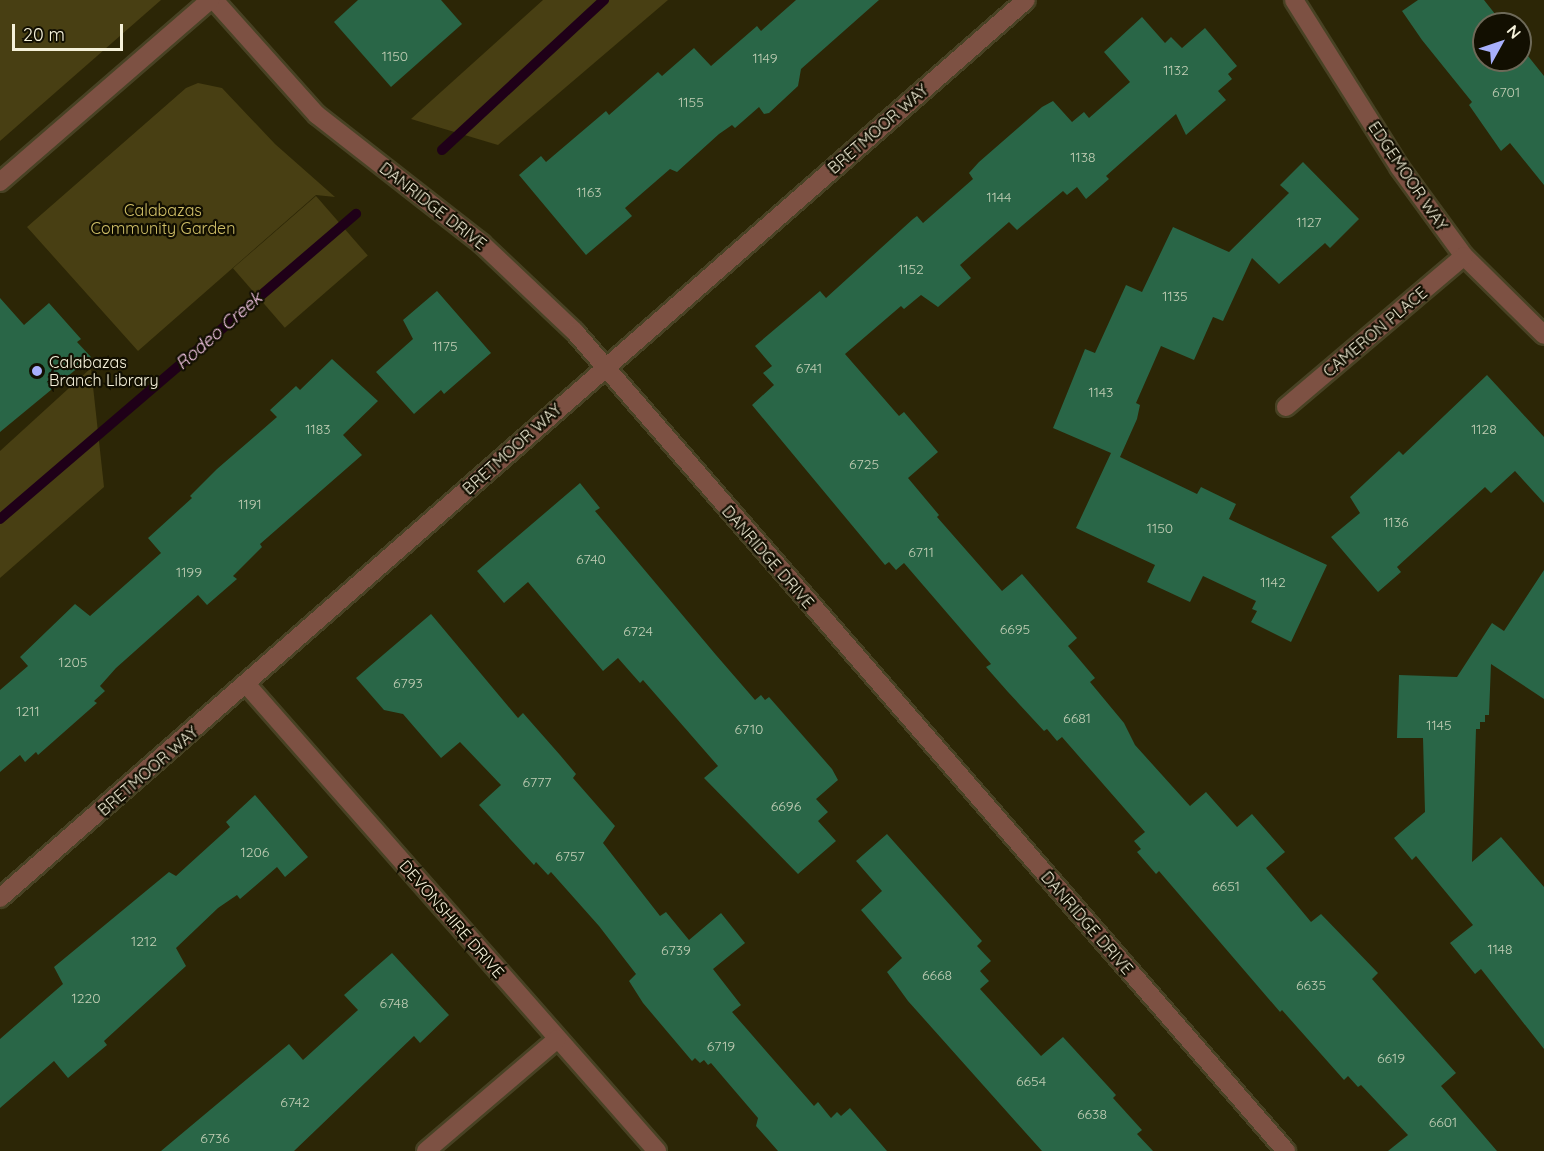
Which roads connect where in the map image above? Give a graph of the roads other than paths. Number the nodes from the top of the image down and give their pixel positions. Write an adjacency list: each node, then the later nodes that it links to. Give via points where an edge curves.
1 (210, 0): 5 (street)
2 (214, 0): 8 (street, DANRIDGE DRIVE, via 317,115 482,244 575,332)
3 (1026, 0): 8 (street, BRETMOOR WAY)
4 (1294, 0): 6 (street, EDGEMOOR WAY, via 1399,167)
5 (0, 182)
6 (1464, 256): 7 (street, EDGEMOOR WAY); 9 (street, CAMERON PLACE)
7 (1544, 335)
8 (604, 367): 10 (street, BRETMOOR WAY); 15 (street, DANRIDGE DRIVE)
9 (1286, 407)
10 (247, 685): 11 (street, BRETMOOR WAY); 12 (street, DEVONSHIRE DRIVE)
11 (0, 898)
12 (557, 1039): 13 (street); 14 (street, DEVONSHIRE DRIVE)
13 (426, 1151)
14 (657, 1151)
15 (1286, 1151)

